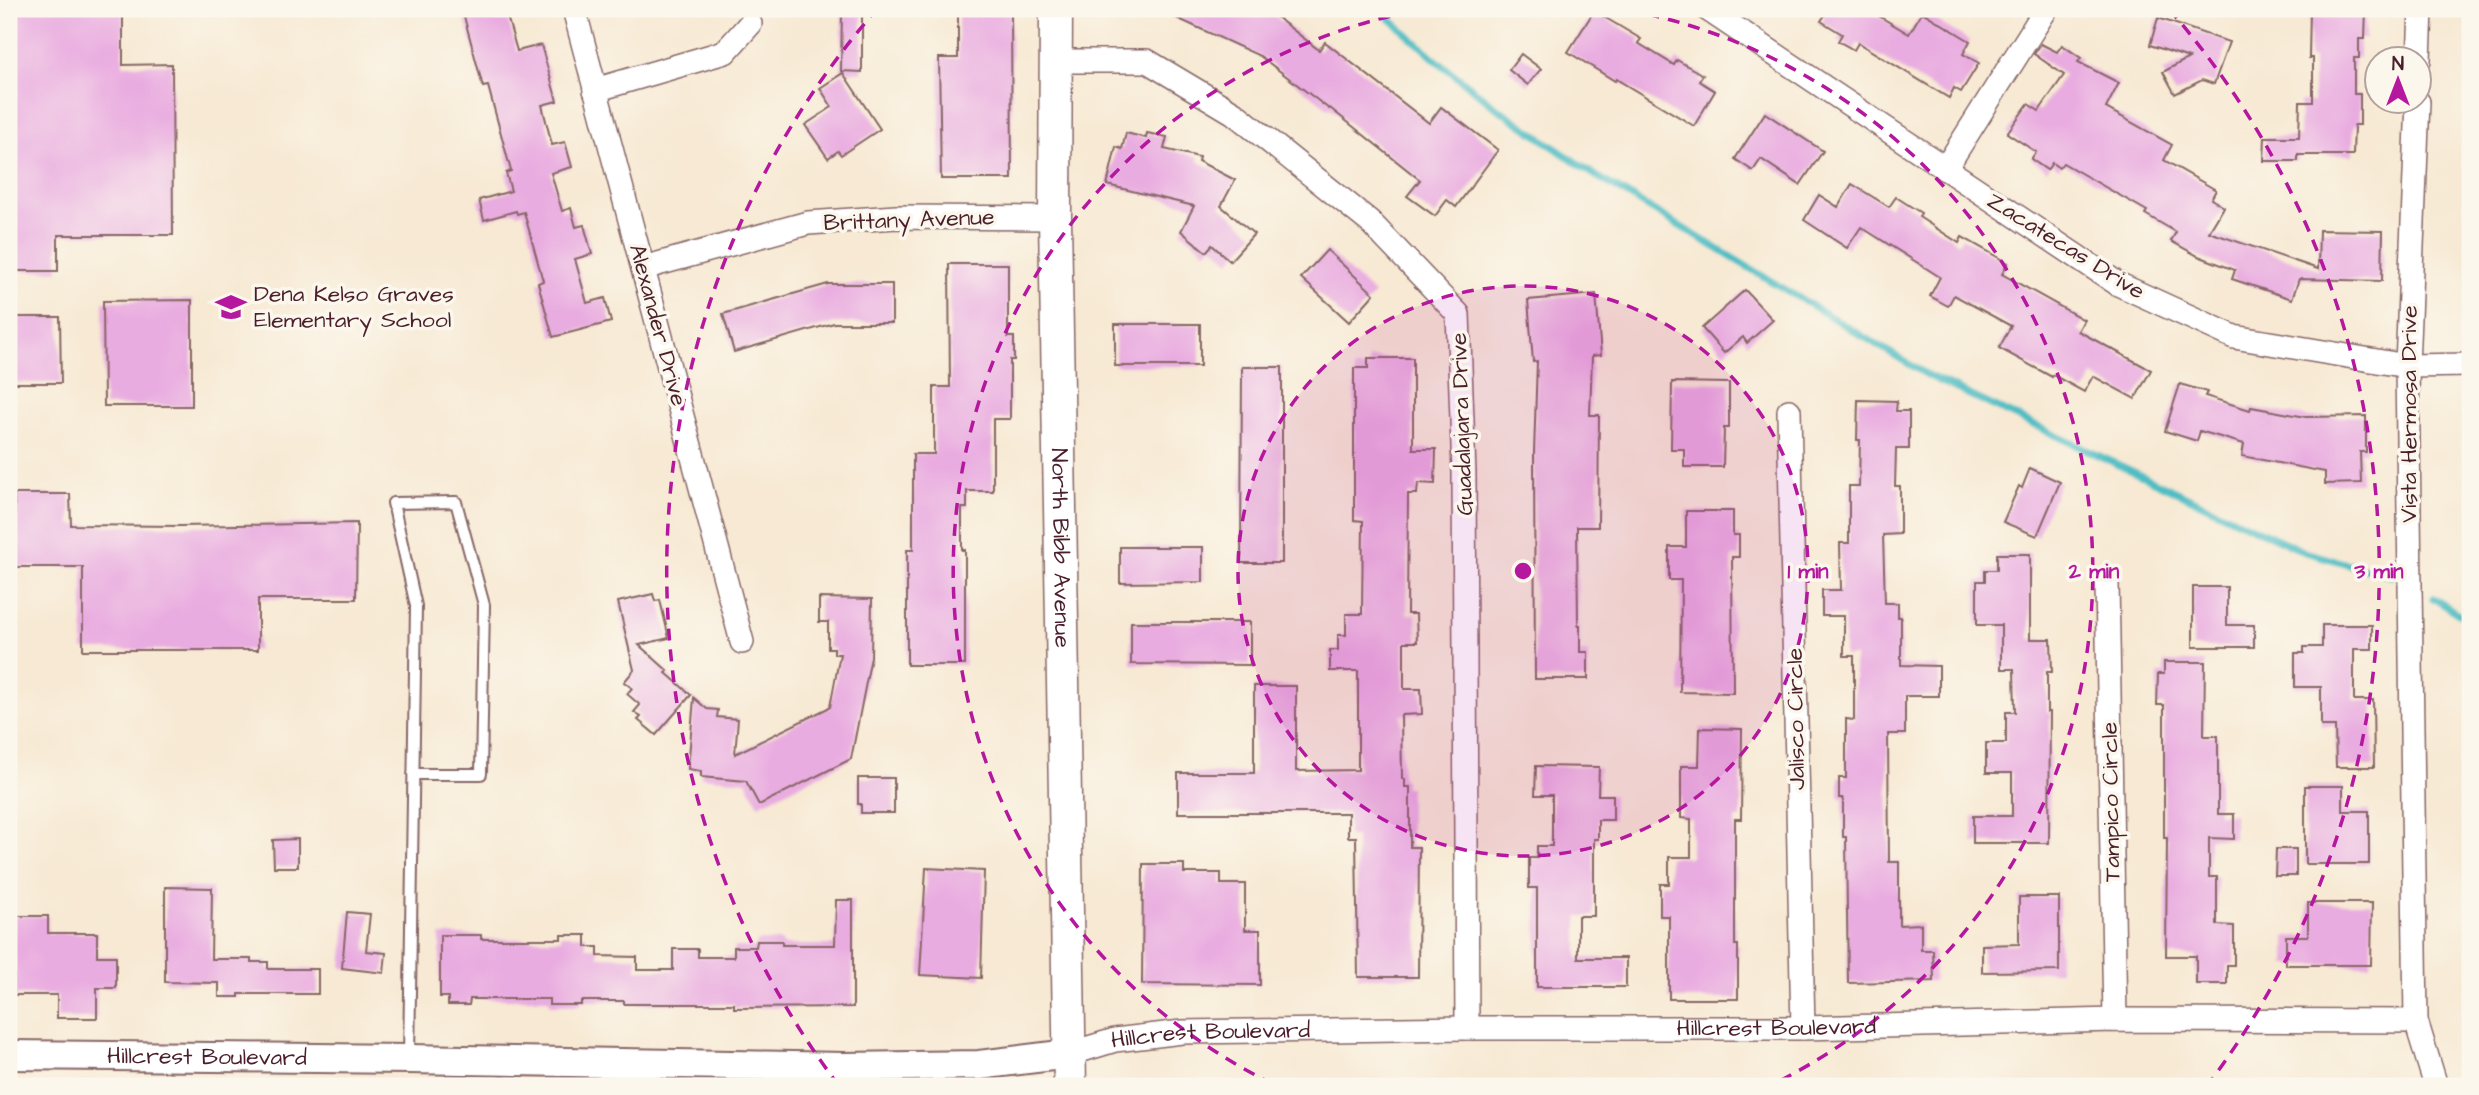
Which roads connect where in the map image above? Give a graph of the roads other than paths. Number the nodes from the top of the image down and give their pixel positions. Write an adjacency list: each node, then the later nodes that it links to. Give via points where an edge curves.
1 (574, 9): 9 (street, Alexander Drive)
2 (1056, 9): 8 (main road, North Bibb Avenue)
3 (1707, 9): 11 (street, Zacatecas Drive)
4 (2046, 9): 11 (street)
5 (2421, 9): 7 (street)
6 (750, 24): 9 (street, via 725,52)
7 (2420, 46)
8 (1056, 61): 12 (main road, North Bibb Avenue); 22 (street, Guadalajara Drive, via 1147,61 1234,113 1370,222 1458,314 1464,472)
9 (595, 90): 13 (street, Alexander Drive)
10 (2417, 116): 15 (street, Vista Hermosa Drive)
11 (1945, 169): 15 (street, Zacatecas Drive, via 2118,284 2234,337)
12 (1055, 218): 13 (street, Brittany Avenue, via 896,217 808,223); 24 (main road, North Bibb Avenue)
13 (643, 268): 18 (street, Alexander Drive)
14 (2470, 365): 15 (street, Zacatecas Drive)
15 (2407, 366): 21 (street, Vista Hermosa Drive)
16 (1789, 411): 23 (street, Jalisco Circle)
17 (2107, 583): 20 (street, Tampico Circle)
18 (742, 642)
19 (413, 774): 19 (lane, via 481,774 484,605 456,502 393,503 416,606); 26 (lane)
20 (2115, 1020): 21 (street, Hillcrest Boulevard); 23 (street, Hillcrest Boulevard)
21 (2416, 1021): 28 (street, Vista Hermosa Drive)
22 (1467, 1028): 23 (street, Hillcrest Boulevard); 24 (street, Hillcrest Boulevard, via 1182,1032 1115,1040)
23 (1803, 1028)
24 (1069, 1054): 26 (street, Hillcrest Boulevard, via 979,1065 844,1067); 27 (main road, North Bibb Avenue)
25 (9, 1055): 26 (street, Hillcrest Boulevard)
26 (409, 1059)
27 (1069, 1086)
28 (2436, 1086)

